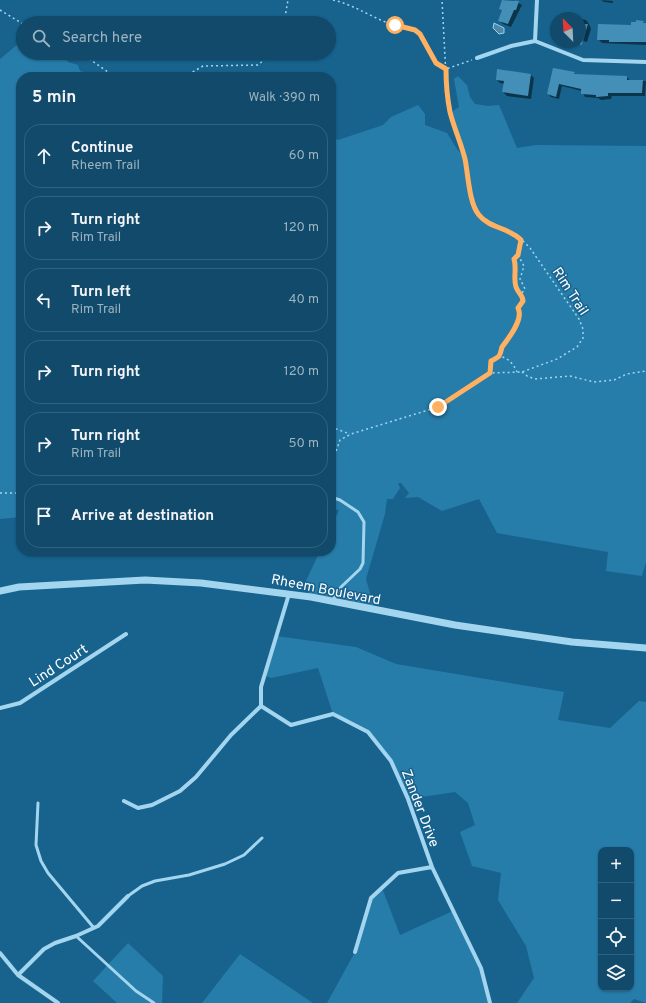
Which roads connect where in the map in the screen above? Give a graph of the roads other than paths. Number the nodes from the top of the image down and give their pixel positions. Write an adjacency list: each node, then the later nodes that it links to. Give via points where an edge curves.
1 (537, 0): 2 (street)
2 (535, 41): 3 (street); 4 (street, via 583,60)
3 (477, 58)
4 (646, 62)
5 (336, 499): 8 (lane, via 358,512 364,522 363,563)
6 (0, 591): 7 (street, Rheem Boulevard, via 18,587 145,580 201,582)
7 (289, 593): 8 (street, Rheem Boulevard); 11 (street, via 260,687)
8 (332, 601): 10 (street, Rheem Boulevard, via 455,625 572,642)
9 (126, 634): 12 (street, Lind Court, via 20,703)
10 (646, 648)
11 (261, 706): 13 (street, via 180,791 152,805 138,808); 16 (street, Zander Drive, via 291,725 334,714 368,732 391,761 408,799)
12 (0, 708)
13 (124, 801)
14 (38, 803): 18 (lane, via 36,845 41,861)
15 (262, 838): 17 (lane, via 244,855 225,864 189,875 156,881 142,886)
16 (432, 867): 20 (street, via 398,872 371,898); 25 (street, Zander Drive, via 481,968)
17 (128, 896): 18 (street)
18 (94, 928): 19 (street)
19 (76, 936): 22 (street, via 44,949); 24 (lane, via 136,991)
20 (355, 952)
21 (0, 953): 22 (street)
22 (18, 975): 23 (street)
23 (58, 1003)
24 (154, 1003)
25 (490, 1003)

